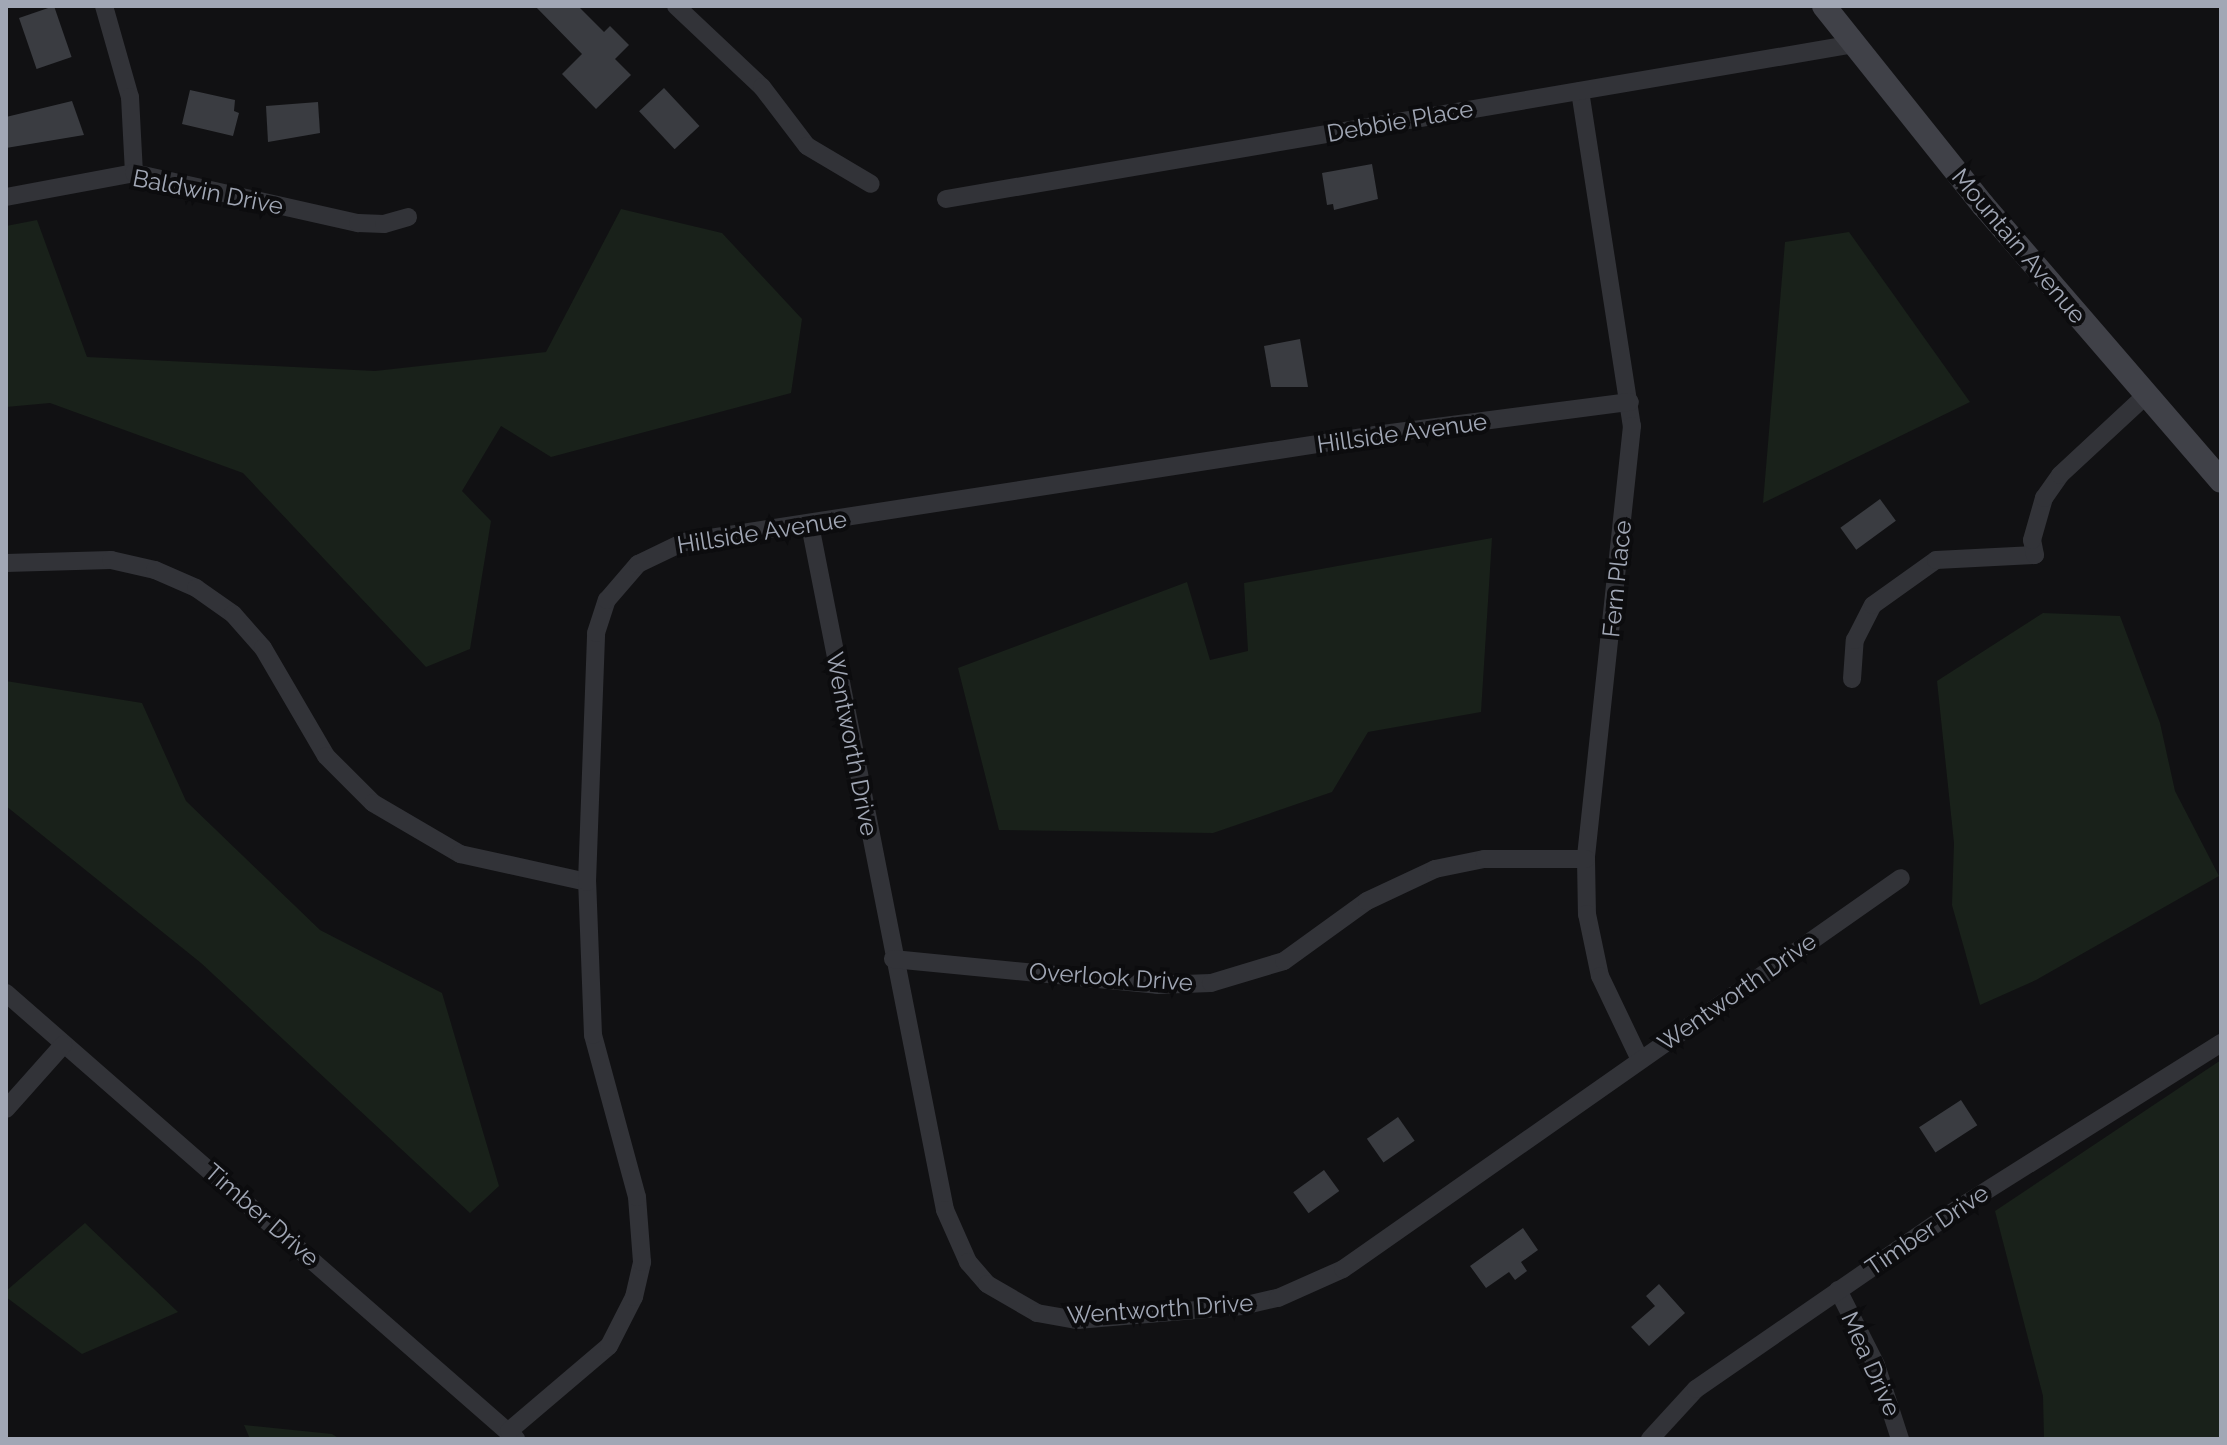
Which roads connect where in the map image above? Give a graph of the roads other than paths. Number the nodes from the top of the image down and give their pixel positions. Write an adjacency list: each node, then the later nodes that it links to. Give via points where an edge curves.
1 (104, 6): 6 (street, via 130,97)
2 (676, 6): 7 (street, via 762,87 807,146)
3 (1824, 6): 4 (main road, Mountain Avenue)
4 (1855, 44): 5 (street, Debbie Place); 11 (main road, Mountain Avenue)
5 (1580, 91): 9 (street, Debbie Place); 12 (street, Fern Place)
6 (134, 173): 8 (street, Baldwin Drive); 10 (street, Baldwin Drive, via 358,223 384,224)
7 (871, 184)
8 (6, 197)
9 (946, 199)
10 (408, 217)
11 (2145, 396): 13 (main road, Mountain Avenue); 16 (street, via 2060,475 2037,516 2035,555 1936,560 1888,591 1861,623)
12 (1630, 402): 14 (street, Hillside Avenue, via 1375,435); 17 (street, Fern Place, via 1629,466)
13 (2221, 481)
14 (810, 525): 19 (street, Hillside Avenue, via 669,546 638,564 607,600 594,657); 20 (street, Wentworth Drive)
15 (6, 563): 19 (street, via 111,560 155,570 196,588 256,639 326,756 382,810 460,854)
16 (1852, 679)
17 (1586, 859): 20 (street, Overlook Drive, via 1484,859 1435,869 1377,894 1284,961 1211,983 1157,985); 24 (street, Fern Place, via 1592,945 1600,976)
18 (1901, 878): 24 (street, Wentworth Drive)
19 (587, 882): 27 (street, Hillside Avenue, via 593,1035 637,1197 642,1262 634,1297 609,1346)
20 (893, 959): 24 (street, Wentworth Drive, via 954,1237 987,1284 1023,1308 1065,1319 1278,1298 1343,1269)
21 (6, 993): 23 (street, Timber Drive)
22 (2221, 1043): 26 (street, Timber Drive)
23 (63, 1045): 25 (street); 27 (street, Timber Drive)
24 (1640, 1060)
25 (6, 1109)
26 (1838, 1290): 28 (street, Timber Drive, via 1696,1389); 29 (street, Mea Drive, via 1876,1365)
27 (513, 1435)
28 (1650, 1439)
29 (1900, 1439)

